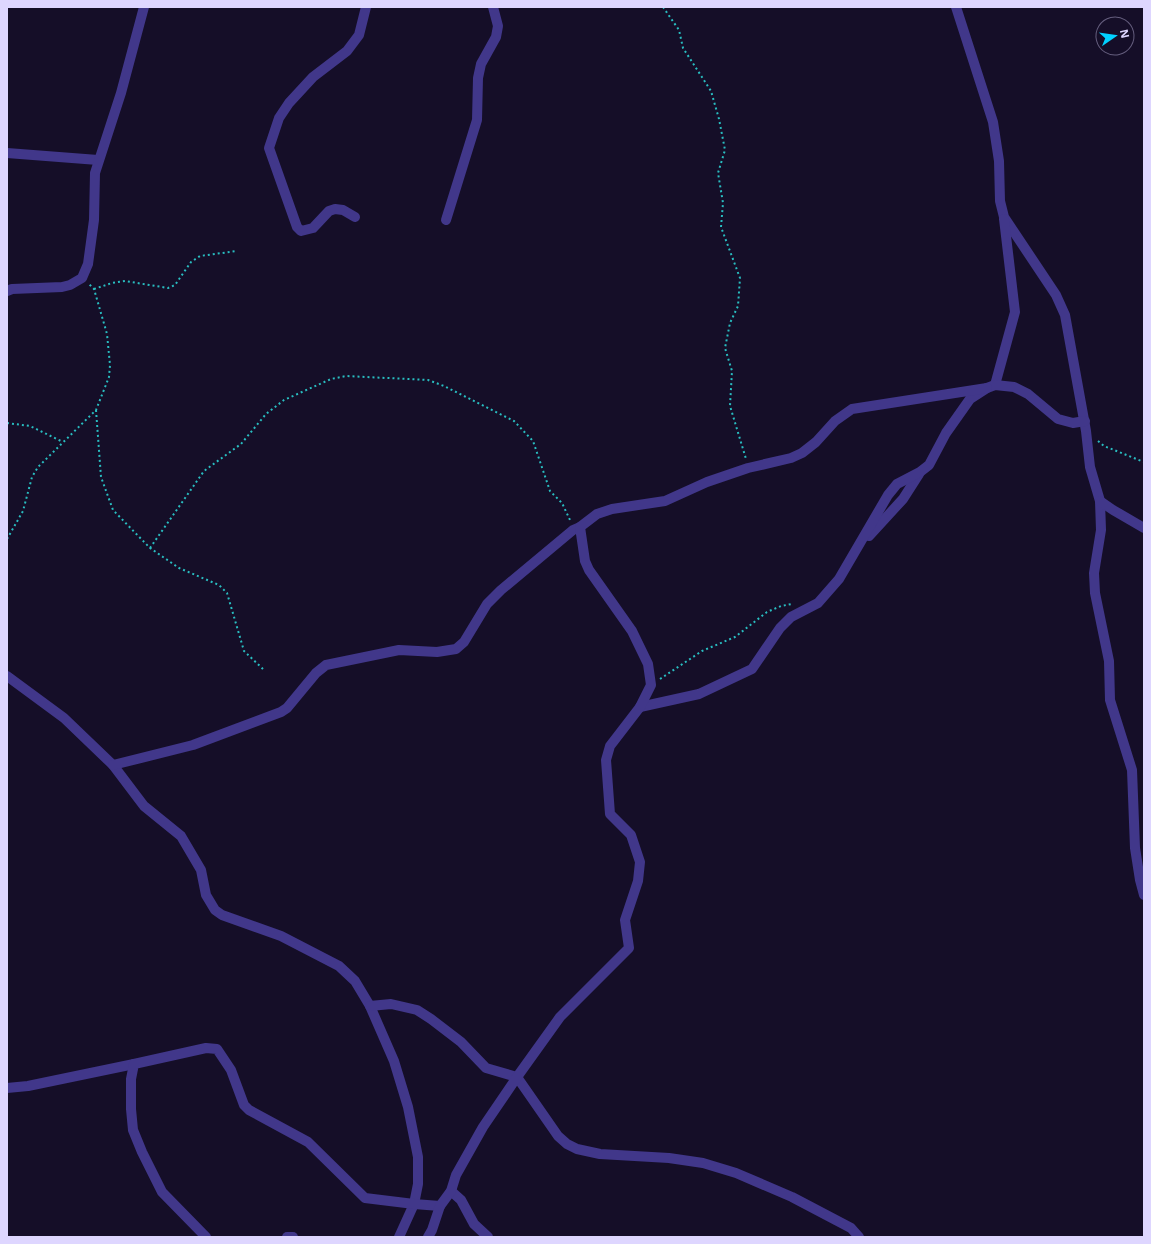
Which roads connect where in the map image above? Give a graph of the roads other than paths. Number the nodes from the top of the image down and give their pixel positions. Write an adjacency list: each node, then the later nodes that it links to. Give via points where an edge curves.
1 (144, 7): 6 (street, via 121,93)
2 (366, 7): 7 (street, via 359,35 347,51 313,77 289,103 279,118 269,148 297,227 301,231 313,228 329,211 335,209 343,210)
3 (493, 7): 9 (street, via 498,26 496,37 481,64 477,120)
4 (956, 7): 8 (street, via 993,122 999,161 1000,201)
5 (7, 153): 6 (street)
6 (98, 160): 10 (street, via 95,173 93,228 88,264 82,278 66,286)
7 (355, 217)
8 (1004, 217): 11 (street, via 1015,312); 12 (street, via 1056,295 1065,315)
9 (446, 220)
10 (7, 291)
11 (991, 386): 12 (street, via 1014,387 1028,394 1058,419); 14 (street, via 852,410 835,421 816,442 791,458 748,468 664,501 597,514); 17 (street, via 970,399 946,433 929,465 897,484 839,579 818,603 791,617 780,628 752,669 699,694)
12 (1086, 426): 13 (street, via 1090,467)
13 (1100, 501): 15 (street); 19 (street, via 1101,530 1094,573 1095,593 1108,661 1110,700 1132,770 1135,848)
14 (577, 528): 17 (street, via 589,570 632,631 648,664 651,685); 18 (street, via 501,590 487,604 464,642 456,649 437,652 399,650 326,665 281,712 193,745)
15 (1144, 528)
16 (7, 676): 18 (street, via 64,718)
17 (640, 707): 22 (street, via 610,746 606,760 610,814 631,835 640,862 638,881 626,920 629,948 560,1017)
18 (114, 765): 20 (street, via 144,806 180,836 201,870 206,895 215,910 222,915 281,936 339,966 355,981)
19 (1144, 895)
20 (370, 1006): 22 (street, via 391,1004 417,1010 461,1042 486,1068); 25 (street, via 394,1061 408,1107 418,1157 418,1184)
21 (134, 1064): 23 (street); 25 (street, via 206,1048 217,1050 231,1070 244,1105 249,1110 308,1142 365,1198); 27 (street, via 131,1079 131,1110 133,1130 142,1152 162,1192)
22 (517, 1077): 24 (street, via 482,1127 456,1175); 33 (street, via 558,1136 567,1144 600,1154 670,1158 736,1173 792,1197 851,1228)
23 (7, 1088)
24 (451, 1192): 26 (street); 32 (street, via 461,1200 474,1224)
25 (414, 1204): 26 (street); 30 (street)
26 (440, 1206): 31 (street)
27 (206, 1237)
28 (287, 1237): 29 (street)
29 (293, 1237)
30 (399, 1237)
31 (428, 1237)
32 (488, 1237)
33 (859, 1237)

